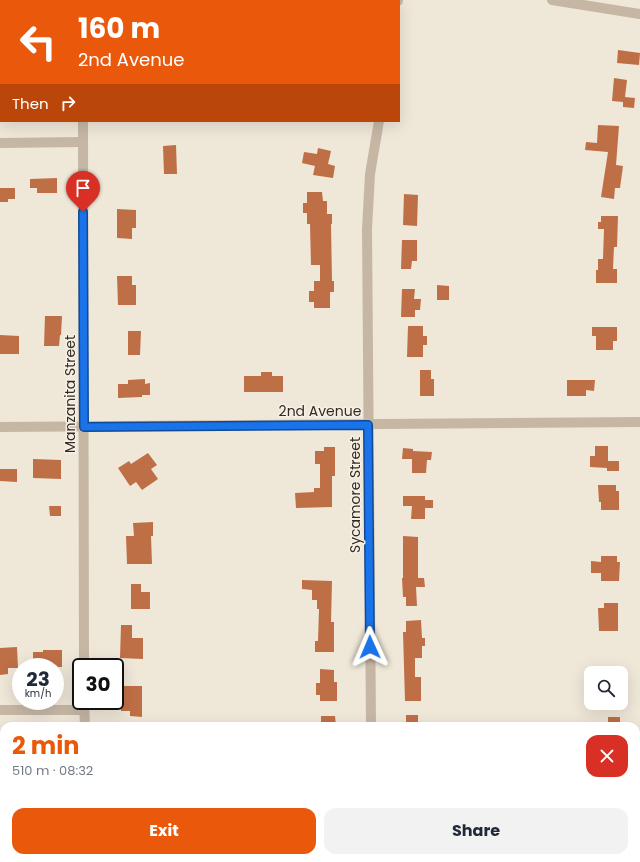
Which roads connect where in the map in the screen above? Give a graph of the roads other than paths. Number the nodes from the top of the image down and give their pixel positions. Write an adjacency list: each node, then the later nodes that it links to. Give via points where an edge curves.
1 (552, 0): 2 (street)
2 (640, 14)
3 (83, 122): 6 (street, Manzanita Street)
4 (379, 122): 8 (street, Sycamore Street, via 370,174 368,211)
5 (0, 142): 6 (street)
6 (83, 142): 10 (street, Manzanita Street)
7 (640, 422): 8 (street, 2nd Avenue)
8 (368, 425): 10 (street, 2nd Avenue); 16 (street, Sycamore Street)
9 (0, 427): 10 (street, 2nd Avenue)
10 (84, 427): 11 (street, Manzanita Street)
11 (84, 658)
12 (72, 707): 13 (street)
13 (0, 710)
14 (84, 710): 15 (street)
15 (84, 722)
16 (371, 722)

